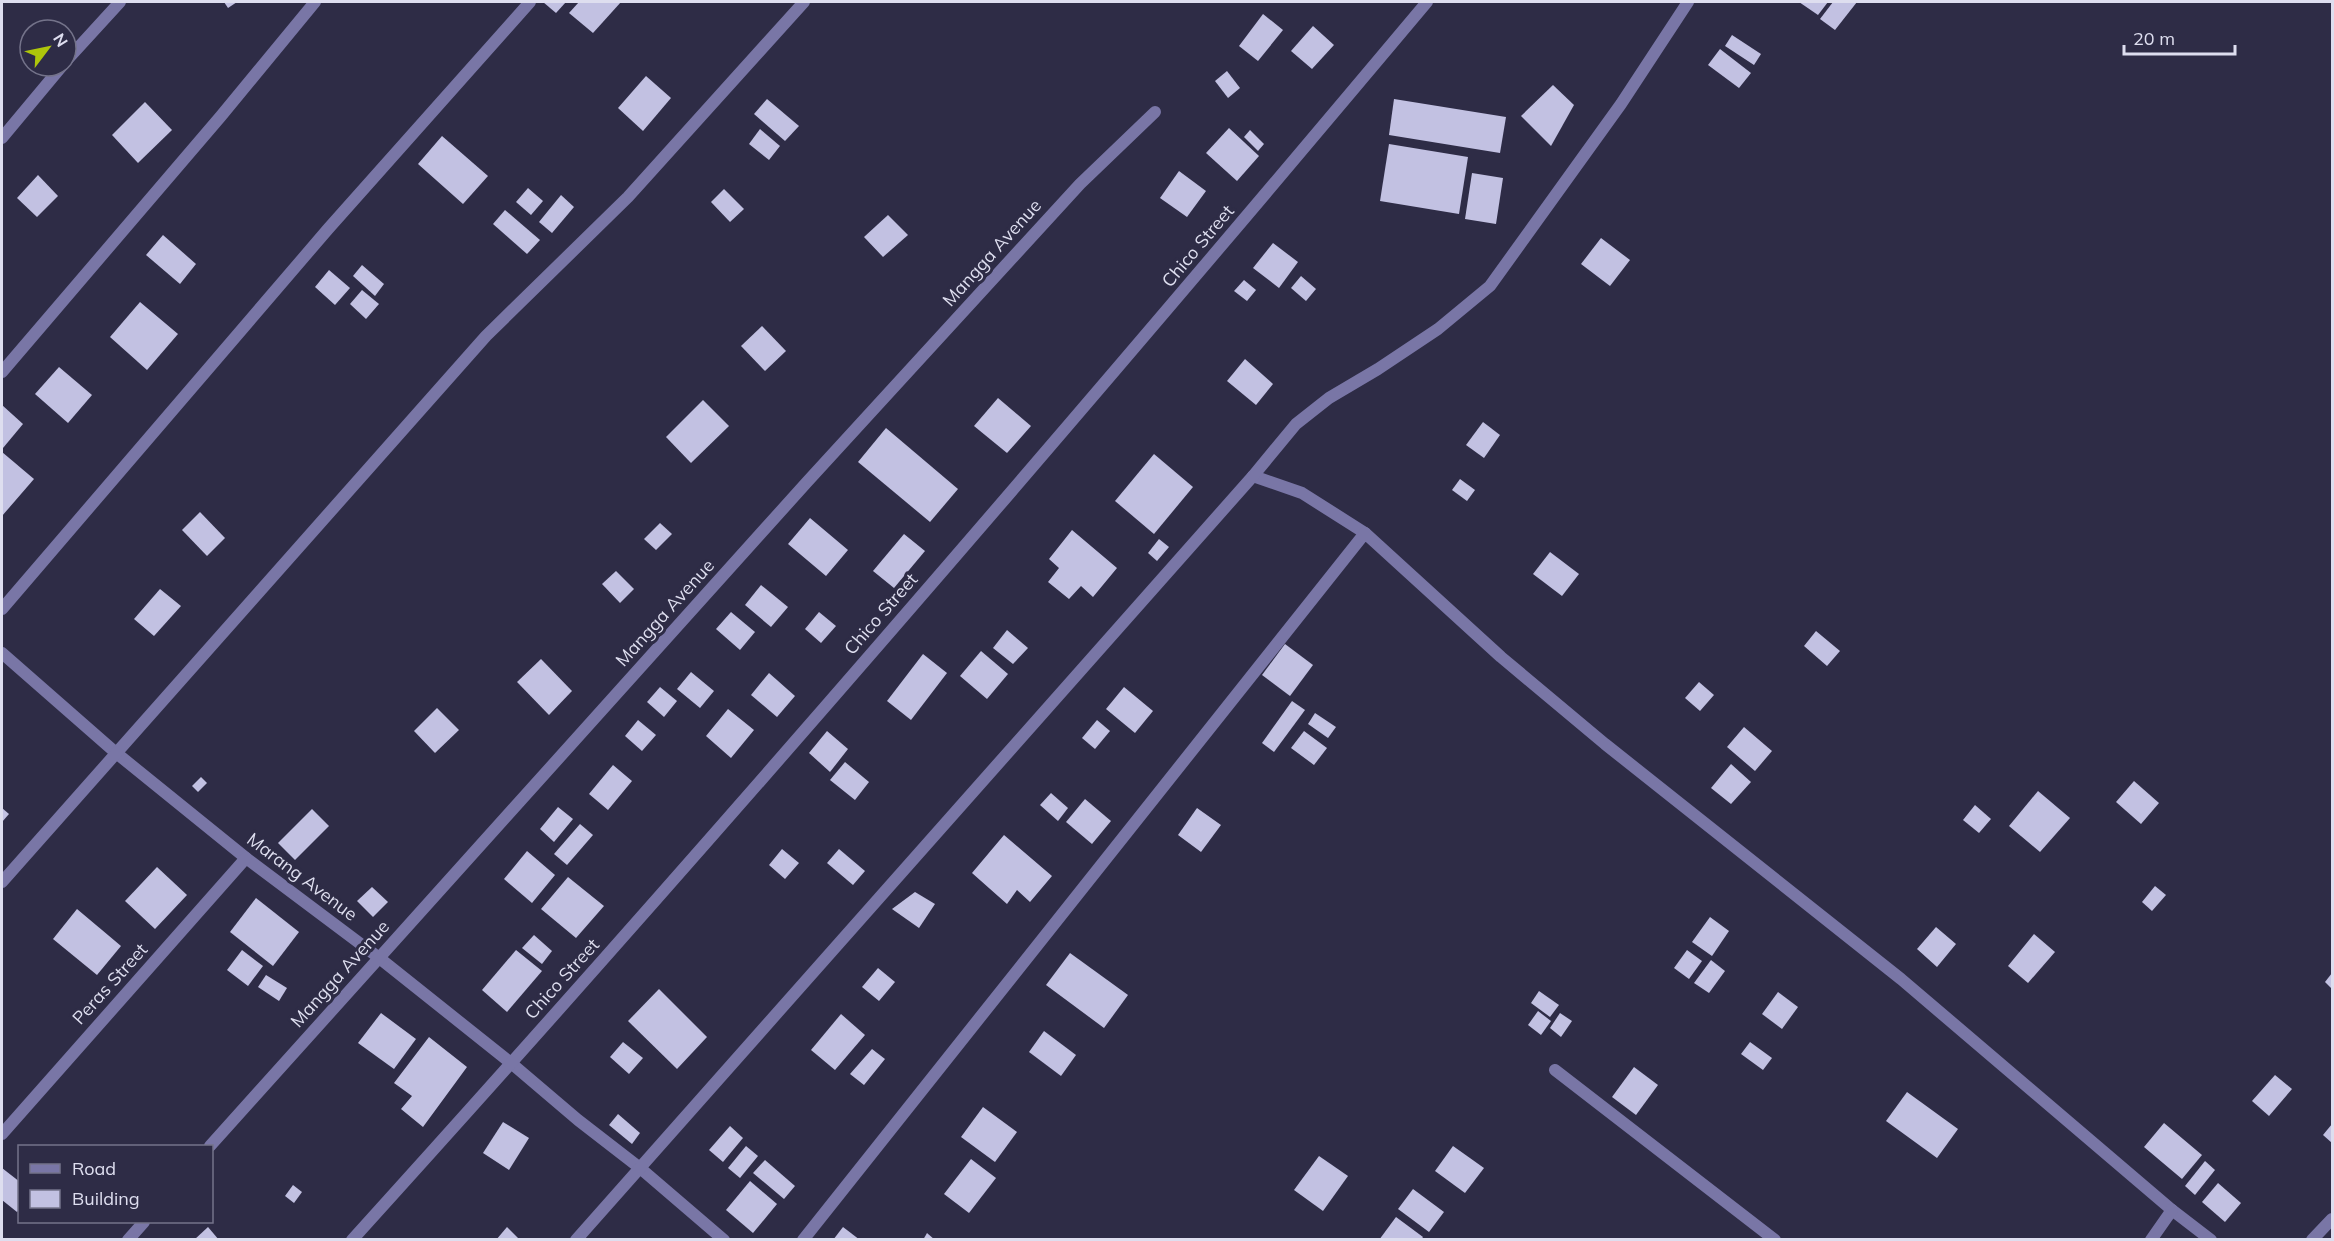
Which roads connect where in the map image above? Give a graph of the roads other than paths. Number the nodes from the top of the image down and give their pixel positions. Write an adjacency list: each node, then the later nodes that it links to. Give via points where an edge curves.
1 (120, 2): 7 (street)
2 (315, 2): 11 (street)
3 (530, 2): 14 (street, via 328,229)
4 (804, 2): 16 (street, via 628,197 486,336)
5 (1427, 2): 20 (street, Chico Street, via 1184,291)
6 (1688, 2): 12 (street, via 1621,104 1490,286 1438,329 1329,398 1296,424)
7 (78, 48)
8 (52, 78): 10 (street)
9 (1155, 112): 19 (street, Mangga Avenue, via 1080,184)
10 (2, 138)
11 (2, 372)
12 (1253, 476): 13 (street, via 1302,493); 24 (street)
13 (1365, 532): 25 (street, via 1605,744 1901,979); 32 (street)
14 (2, 609)
15 (2, 653): 16 (street, Marang Avenue)
16 (115, 752): 17 (street, Marang Avenue); 18 (street)
17 (246, 858): 19 (street, Marang Avenue); 22 (street, Peras Street)
18 (2, 882)
19 (378, 957): 20 (street, Marang Avenue); 23 (street, Mangga Avenue)
20 (511, 1064): 24 (street, Marang Avenue); 29 (street, Chico Street)
21 (1555, 1070): 33 (street)
22 (2, 1134)
23 (211, 1145)
24 (640, 1167): 30 (street); 31 (street, Marang Avenue)
25 (2172, 1210): 34 (street); 35 (street)
26 (2332, 1219): 36 (street)
27 (142, 1223): 28 (street)
28 (128, 1239)
29 (352, 1239)
30 (576, 1239)
31 (724, 1239)
32 (803, 1239)
33 (1775, 1239)
34 (2151, 1239)
35 (2211, 1239)
36 (2312, 1239)

